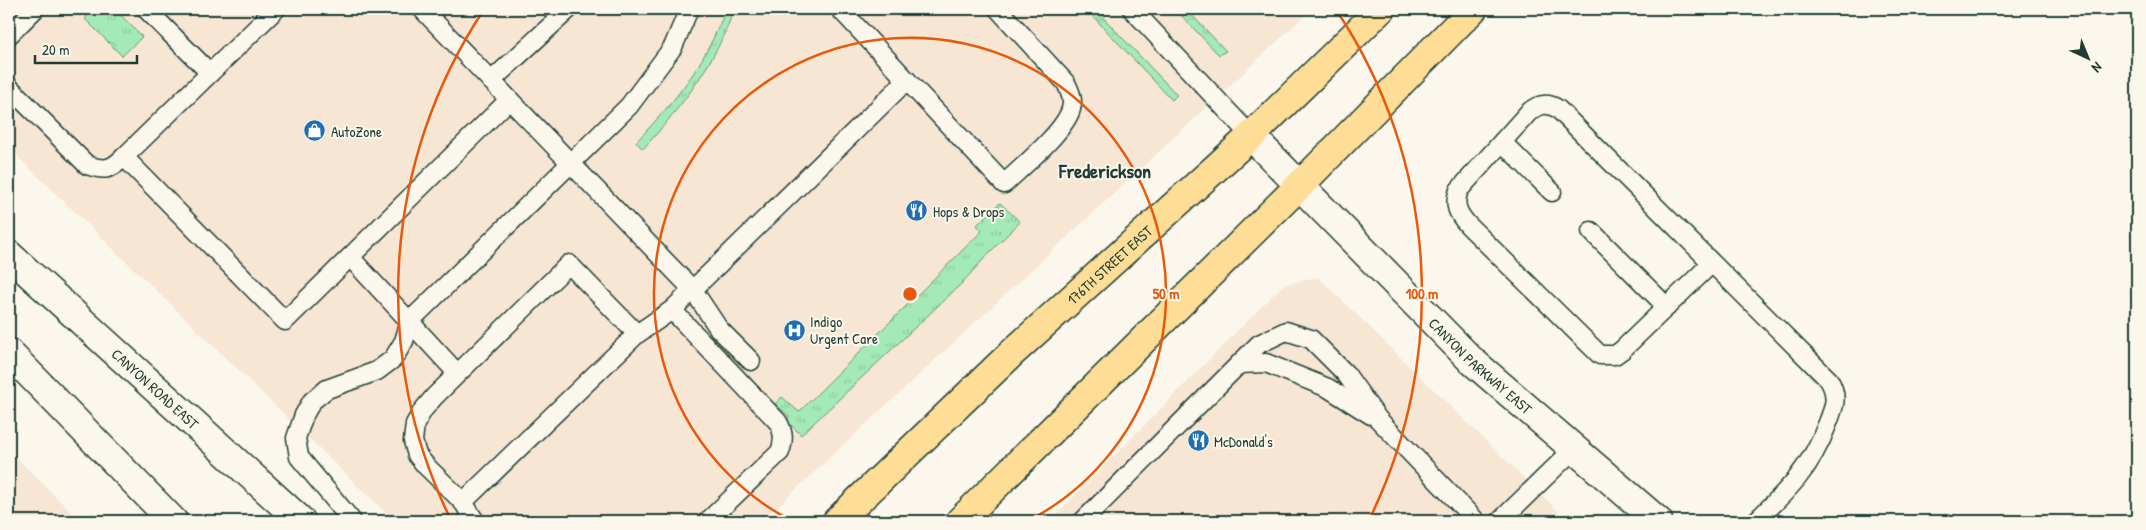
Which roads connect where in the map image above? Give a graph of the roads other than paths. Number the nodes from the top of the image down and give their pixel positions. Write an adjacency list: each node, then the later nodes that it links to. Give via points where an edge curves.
1 (35, 9): 12 (lane)
2 (146, 9): 13 (lane)
3 (276, 9): 13 (lane)
4 (422, 9): 15 (lane)
5 (569, 9): 15 (lane)
6 (689, 9): 21 (lane, via 674,47 629,106)
7 (998, 9): 14 (lane, via 1066,83 1071,92 1072,108 1065,124 1004,184)
8 (1132, 9): 18 (lane)
9 (1382, 9): 18 (main road, 176TH STREET EAST)
10 (1472, 9): 22 (main road)
11 (844, 10): 14 (lane)
12 (9, 35)
13 (210, 73): 20 (lane)
14 (908, 80): 28 (lane)
15 (491, 81): 17 (lane)
16 (9, 88): 20 (lane, via 87,165 100,170 114,166)
17 (509, 100): 21 (lane); 26 (lane)
18 (1250, 136): 22 (main road, CANYON PARKWAY EAST); 45 (main road, 176TH STREET EAST, via 1012,353)
19 (1502, 142): 23 (lane); 27 (lane, via 1536,106 1552,106); 29 (lane, via 1456,197 1456,207 1468,226 1600,355 1614,355 1622,350)
20 (124, 158): 26 (lane, via 285,321)
21 (570, 164): 28 (lane); 31 (lane)
22 (1299, 186): 38 (main road, CANYON PARKWAY EAST, via 1471,360); 46 (main road)
23 (1552, 192)
24 (1591, 231): 29 (lane)
25 (9, 255): 41 (main road, CANYON ROAD EAST)
26 (350, 257): 31 (lane)
27 (1712, 263): 29 (lane); 51 (lane, via 1829,380 1836,396 1836,404 1818,449 1807,468)
28 (693, 290): 30 (lane); 34 (lane, via 719,329)
29 (1667, 307)
30 (672, 310): 32 (lane); 44 (lane, via 783,431 780,452)
31 (410, 321): 36 (lane); 42 (lane, via 393,360 377,371 327,389 312,401 296,438 299,457)
32 (637, 334): 36 (lane, via 569,264); 39 (lane)
33 (9, 354): 40 (main road)
34 (751, 361)
35 (1239, 364): 37 (lane, via 1266,363 1328,388); 37 (lane, via 1259,344 1286,332 1311,339 1346,374); 47 (lane)
36 (457, 373): 39 (lane, via 423,410 415,424 413,441 417,455 426,466)
37 (1378, 419): 48 (lane)
38 (1574, 449): 49 (lane); 50 (main road, CANYON PARKWAY EAST)
39 (464, 502): 43 (lane)
40 (173, 521)
41 (301, 521)
42 (352, 521)
43 (475, 521)
44 (708, 521)
45 (837, 521)
46 (960, 521)
47 (1083, 521)
48 (1476, 521)
49 (1500, 521)
50 (1658, 521)
51 (1756, 521)

